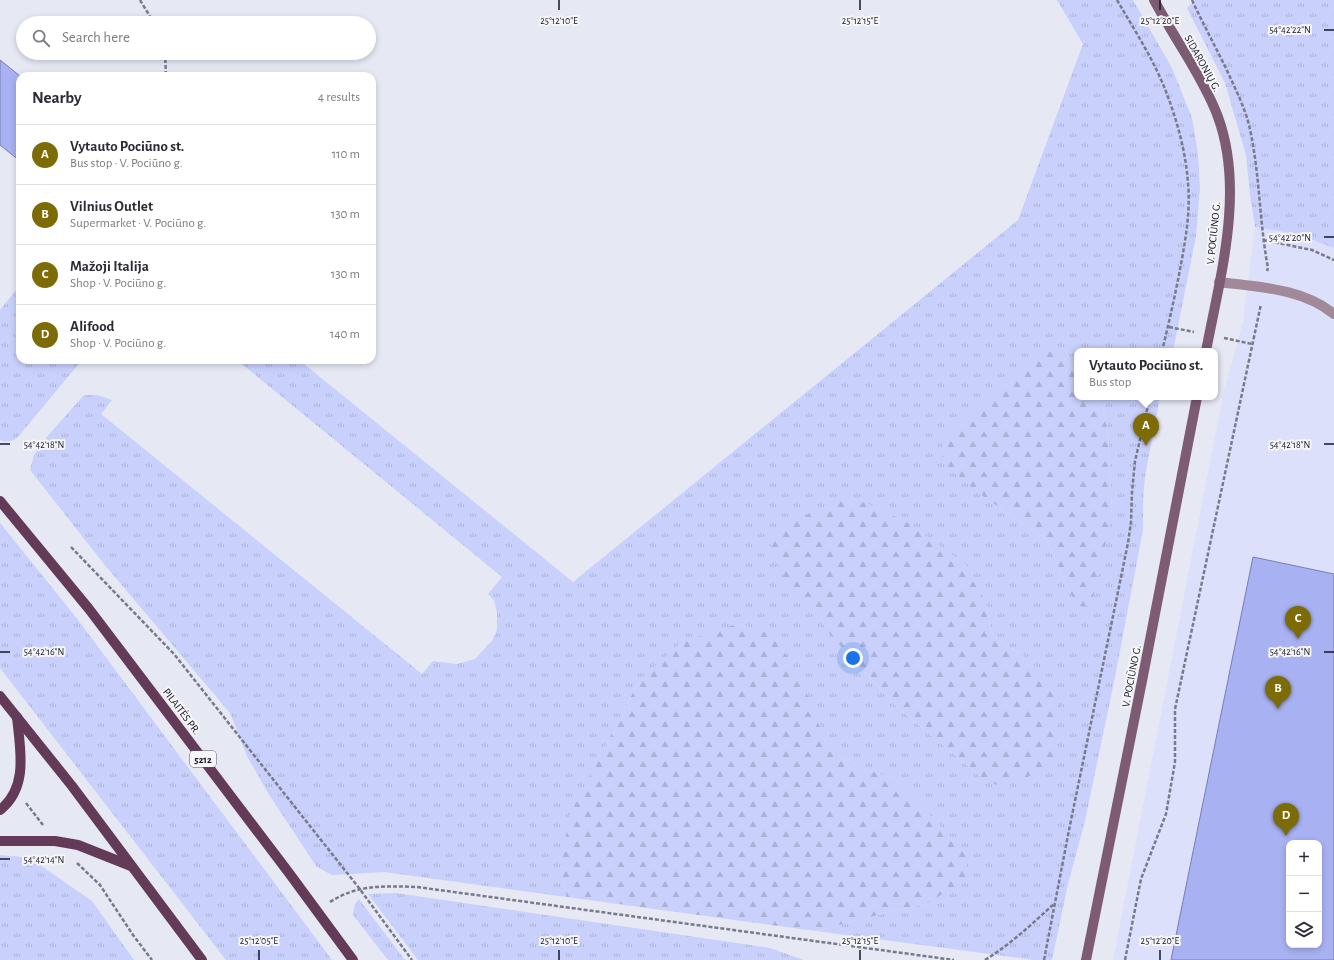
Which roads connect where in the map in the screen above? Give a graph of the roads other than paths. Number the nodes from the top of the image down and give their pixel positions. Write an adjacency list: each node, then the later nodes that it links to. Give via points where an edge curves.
1 (1154, 0): 2 (main road, SIDARONIŲ G., via 1201,81)
2 (1218, 117): 3 (main road, V. POCIŪNO G., via 1227,152 1230,183 1228,229)
3 (1219, 282): 4 (street, via 1296,294 1313,300); 5 (main road, V. POCIŪNO G.)
4 (1334, 314)
5 (1207, 348)
6 (1196, 400): 15 (main road, V. POCIŪNO G.)
7 (0, 501): 14 (main road, PILAITĖS PR. / 5212, via 89,609)
8 (0, 696): 9 (main road)
9 (17, 717): 10 (main road, via 20,776 16,790); 12 (main road)
10 (0, 810)
11 (0, 841): 12 (main road, via 55,841 78,845)
12 (132, 866): 13 (main road)
13 (202, 960)
14 (353, 960)
15 (1086, 960)

